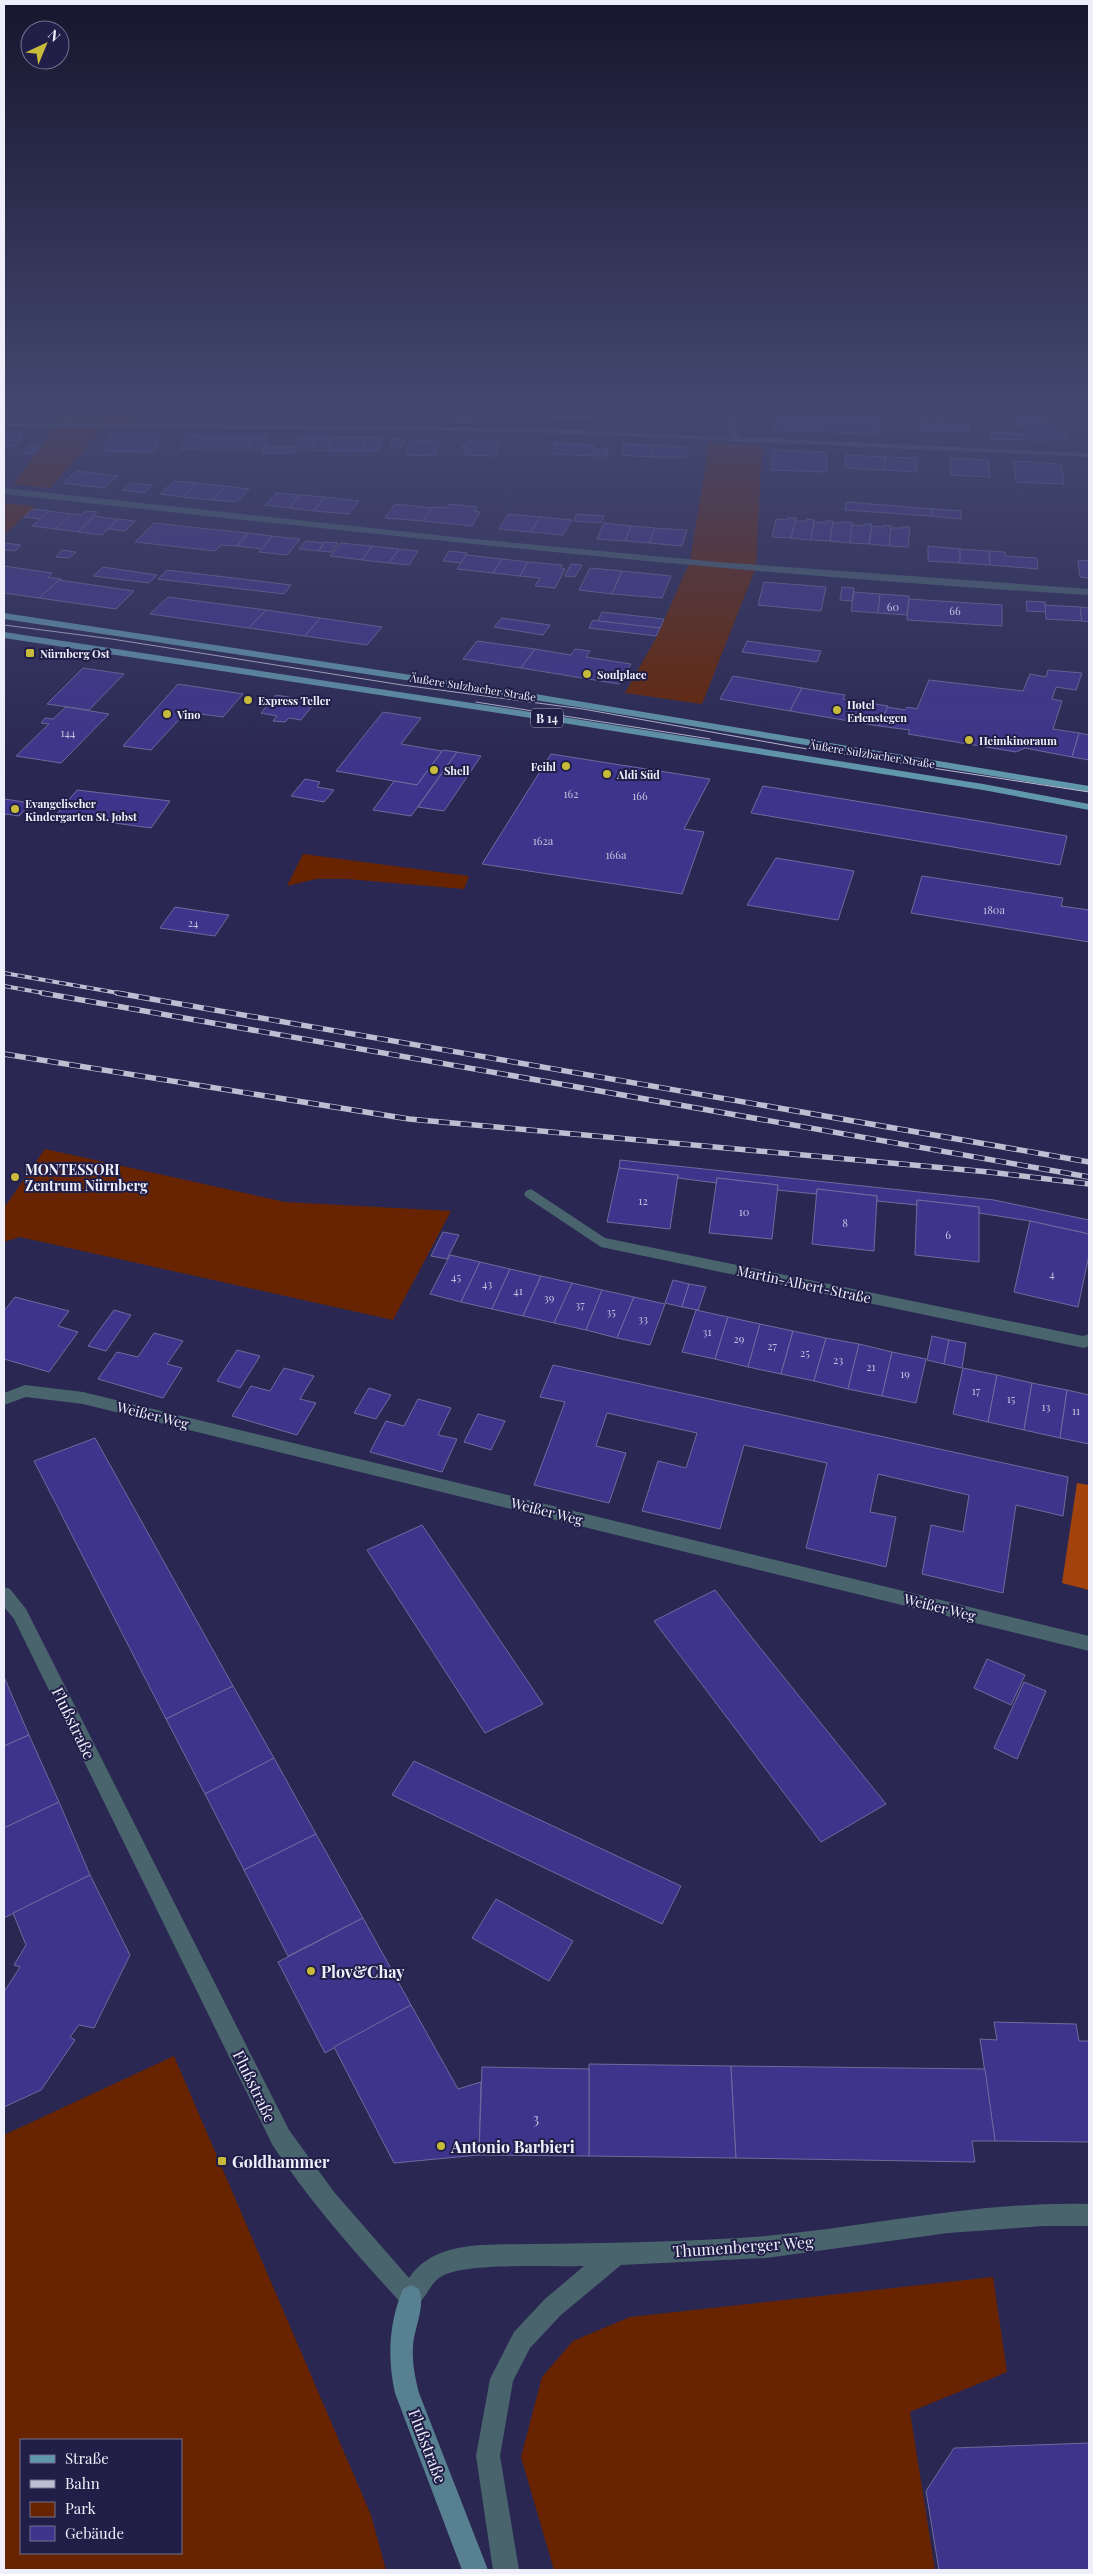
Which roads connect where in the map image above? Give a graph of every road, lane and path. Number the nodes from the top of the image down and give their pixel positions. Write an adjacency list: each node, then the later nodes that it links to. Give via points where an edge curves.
1 (382, 532): 2 (street, via 708,564)
2 (1089, 592)
3 (4, 616): 4 (main road, Äußere Sulzbacher Straße / B 14)
4 (118, 633): 6 (main road, Äußere Sulzbacher Straße / B 14); 7 (main road)
5 (4, 635): 7 (main road, Äußere Sulzbacher Straße / B 14)
6 (199, 645): 8 (main road); 9 (main road, Äußere Sulzbacher Straße / B 14)
7 (102, 649): 8 (main road, Äußere Sulzbacher Straße / B 14)
8 (187, 661): 10 (main road, Äußere Sulzbacher Straße / B 14, via 983,787)
9 (1089, 788)
10 (1089, 807)
11 (531, 1194): 12 (street, Martin-Albert-Straße, via 601,1242 1084,1342)
12 (1089, 1340)
13 (4, 1399): 15 (street, Weißer Weg, via 25,1390 83,1398)
14 (4, 1594): 18 (street, Flußstraße, via 20,1614 281,2138 306,2177)
15 (1089, 1644)
16 (1089, 2215): 17 (street, Thumenberger Weg, via 948,2222 766,2247)
17 (617, 2254): 18 (street, Thumenberger Weg, via 466,2257 435,2267); 20 (street, via 553,2307 522,2340 502,2379 488,2456)
18 (411, 2297): 19 (street, Flußstraße, via 401,2341 400,2368)
19 (475, 2570)
20 (506, 2570)

